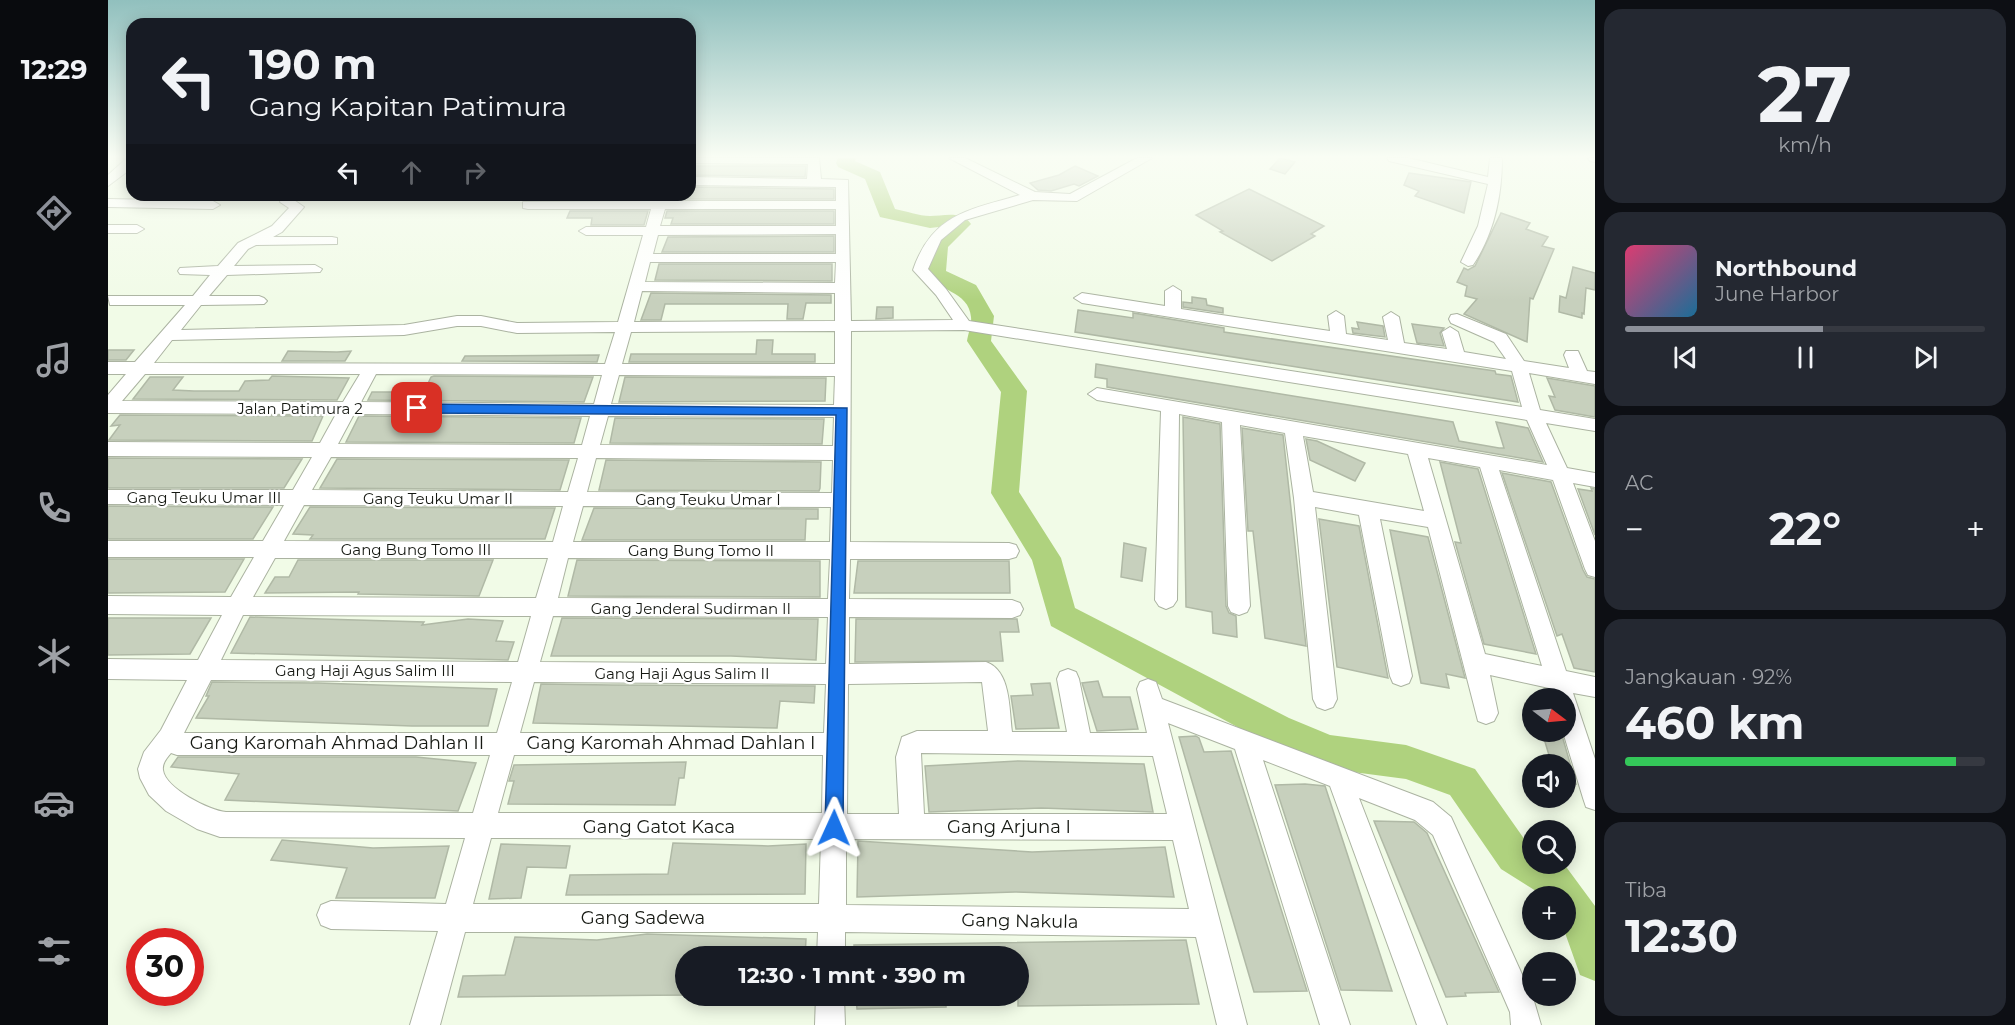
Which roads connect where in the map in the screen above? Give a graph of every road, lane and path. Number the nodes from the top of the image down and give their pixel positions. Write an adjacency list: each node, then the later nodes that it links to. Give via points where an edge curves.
1 (843, 205): 8 (street)
2 (295, 206): 11 (street, via 277,229)
3 (659, 206): 10 (street)
4 (998, 206): 31 (street, via 960,217 940,232 926,252 920,270)
5 (1488, 206): 15 (street, via 1479,247)
6 (108, 229): 7 (street)
7 (137, 229)
8 (837, 230): 10 (street); 14 (street)
9 (586, 231): 10 (street)
10 (652, 231): 13 (street)
11 (252, 241): 12 (street); 18 (street)
12 (332, 241)
13 (644, 258): 14 (street); 19 (street)
14 (842, 258): 20 (street)
15 (1468, 262)
16 (315, 269): 18 (street)
17 (185, 271): 18 (street)
18 (223, 271): 24 (street)
19 (637, 286): 20 (street); 29 (street)
20 (843, 288): 30 (street)
21 (1173, 291): 26 (street)
22 (1082, 298): 26 (street)
23 (110, 300): 24 (street)
24 (197, 301): 25 (street); 32 (street)
25 (259, 301)
26 (1173, 313): 33 (street, via 1227,313)
27 (1336, 316): 33 (street)
28 (1391, 317): 34 (street)
29 (623, 326): 30 (street); 32 (street, via 516,328 457,321 404,330); 41 (street)
30 (843, 326): 31 (street); 42 (street)
31 (967, 326): 50 (street)
32 (168, 335): 39 (street)
33 (1339, 338): 34 (street)
34 (1397, 347): 36 (street)
35 (1572, 355): 43 (street)
36 (1457, 356): 37 (street); 37 (street, via 1453,326 1503,340)
37 (1519, 367): 43 (street); 50 (street)
38 (108, 368): 39 (street)
39 (140, 368): 40 (street); 45 (street)
40 (371, 369): 41 (street); 47 (street)
41 (613, 369): 42 (street); 48 (street)
42 (843, 370): 49 (street)
43 (1588, 377)
44 (1097, 394): 46 (street)
45 (108, 406): 47 (street, Jalan Patimura 2)
46 (1170, 407): 51 (street); 75 (street)
47 (348, 408): 48 (street, Jalan Patimura 2); 56 (street)
48 (601, 409): 49 (street, Jalan Patimura 2); 57 (street)
49 (843, 411): 58 (street)
50 (1533, 415): 52 (street); 60 (street)
51 (1231, 417): 53 (street); 78 (street)
52 (1595, 425)
53 (1293, 428): 55 (street); 64 (street)
54 (108, 449): 56 (street)
55 (1416, 449): 59 (street); 68 (street)
56 (325, 451): 57 (street); 63 (street)
57 (589, 451): 58 (street); 65 (street)
58 (840, 453): 66 (street)
59 (1487, 461): 60 (street); 91 (street)
60 (1560, 473): 61 (street); 74 (street)
61 (1595, 480)
62 (108, 497): 63 (street, Gang Teuku Umar III)
63 (299, 497): 65 (street, Gang Teuku Umar II); 71 (street)
64 (1304, 498): 67 (street); 93 (street)
65 (576, 499): 66 (street, Gang Teuku Umar I); 70 (street)
66 (841, 500): 73 (street)
67 (1368, 509): 68 (street); 87 (street)
68 (1437, 521): 82 (street)
69 (108, 549): 71 (street, Gang Bung Tomo III)
70 (562, 549): 71 (street, Gang Bung Tomo III); 73 (street, Gang Bung Tomo II); 79 (street)
71 (270, 550): 77 (street)
72 (1009, 550): 73 (street, Gang Bung Tomo II)
73 (839, 551): 80 (street)
74 (1595, 569)
75 (1166, 600)
76 (108, 605): 77 (street, Gang Jenderal Sudirman II)
77 (237, 606): 79 (street, Gang Jenderal Sudirman II); 84 (street)
78 (1239, 606)
79 (546, 607): 80 (street, Gang Jenderal Sudirman II); 85 (street)
80 (837, 609): 81 (street, Gang Jenderal Sudirman II); 86 (street)
81 (1012, 609)
82 (1476, 662): 90 (street); 94 (street)
83 (108, 669): 84 (street, Gang Haji Agus Salim III)
84 (203, 669): 85 (street, Gang Haji Agus Salim III); 96 (street)
85 (526, 672): 86 (street, Gang Haji Agus Salim II); 98 (street)
86 (838, 674): 99 (street); 100 (street, Gang Haji Agus Salim II, via 986,672 991,676)
87 (1401, 676)
88 (1068, 679): 101 (street)
89 (1595, 687): 92 (street)
90 (1558, 688)
91 (1561, 688)
92 (1576, 688)
93 (1325, 699)
94 (1486, 713)
95 (1576, 737): 104 (street)
96 (169, 738): 98 (street, Gang Karomah Ahmad Dahlan II, via 177,744); 105 (street, Gang Gatot Kaca, via 156,750 150,773 165,794 215,825)
97 (1245, 742): 102 (street, via 1151,697); 103 (street); 118 (street)
98 (507, 743): 99 (street, Gang Karomah Ahmad Dahlan I); 105 (street)
99 (836, 744): 108 (street)
100 (1002, 744): 101 (street); 106 (street, via 917,742 910,746)
101 (1081, 745): 102 (street)
102 (1163, 745): 107 (street)
103 (1338, 776): 119 (street); 120 (street, via 1424,811 1442,826 1524,1011)
104 (1595, 798)
105 (483, 825): 108 (street, Gang Gatot Kaca); 110 (street)
106 (912, 827): 107 (street, Gang Arjuna I); 108 (street, Gang Arjuna I)
107 (1184, 827): 112 (street)
108 (834, 828): 111 (street)
109 (331, 915): 110 (street, Gang Sadewa)
110 (454, 918): 111 (street, Gang Sadewa); 115 (street)
111 (831, 918): 112 (street, Gang Nakula); 113 (street)
112 (1208, 923): 117 (street)
113 (831, 946)
114 (830, 1006): 116 (street)
115 (425, 1025)
116 (830, 1025)
117 (1232, 1025)
118 (1335, 1025)
119 (1432, 1025)
120 (1526, 1025)

